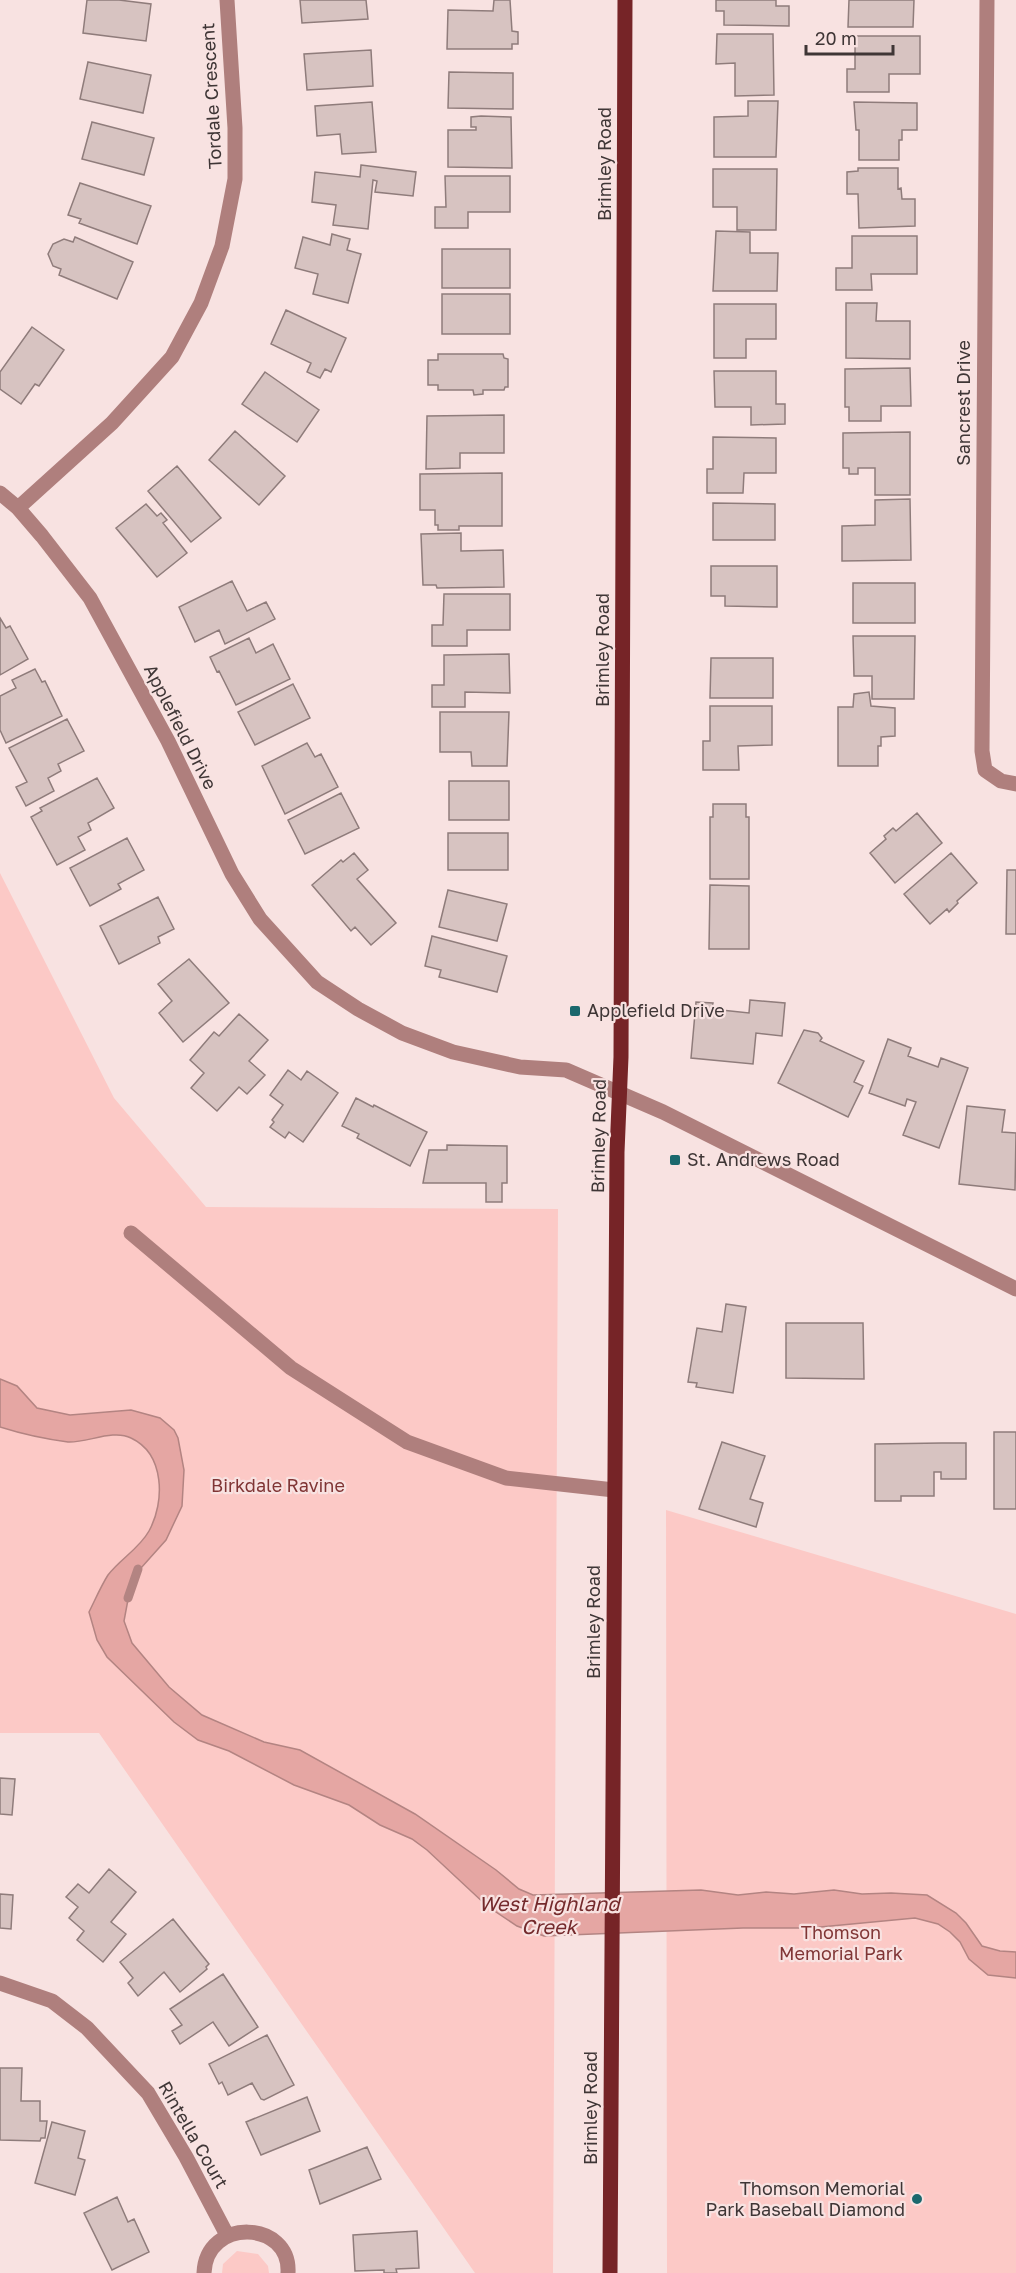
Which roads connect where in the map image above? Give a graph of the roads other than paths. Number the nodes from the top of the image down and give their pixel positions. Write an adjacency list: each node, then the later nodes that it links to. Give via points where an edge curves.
1 (227, 0): 5 (street, Tordale Crescent, via 235,179 222,246 201,303 172,357 112,423)
2 (625, 0): 7 (main road, Brimley Road)
3 (987, 0): 6 (street, Sancrest Drive, via 982,751 985,770 1001,781)
4 (0, 493): 5 (street, Applefield Drive)
5 (18, 508): 7 (street, Applefield Drive, via 90,598 168,741 232,874 260,919 316,982 402,1033 453,1052 520,1067 566,1070)
6 (1016, 784)
7 (619, 1094): 9 (street, via 663,1112); 10 (main road, Brimley Road)
8 (130, 1233): 10 (street, via 291,1368 407,1442 506,1478)
9 (1016, 1289)
10 (614, 1490): 15 (main road, Brimley Road)
11 (0, 1983): 12 (street, Rintella Court, via 52,2001 87,2028 140,2084 186,2157)
12 (227, 2235): 13 (street, via 207,2256); 14 (street, via 253,2231 266,2236 285,2254)
13 (204, 2273)
14 (288, 2273)
15 (610, 2273)

